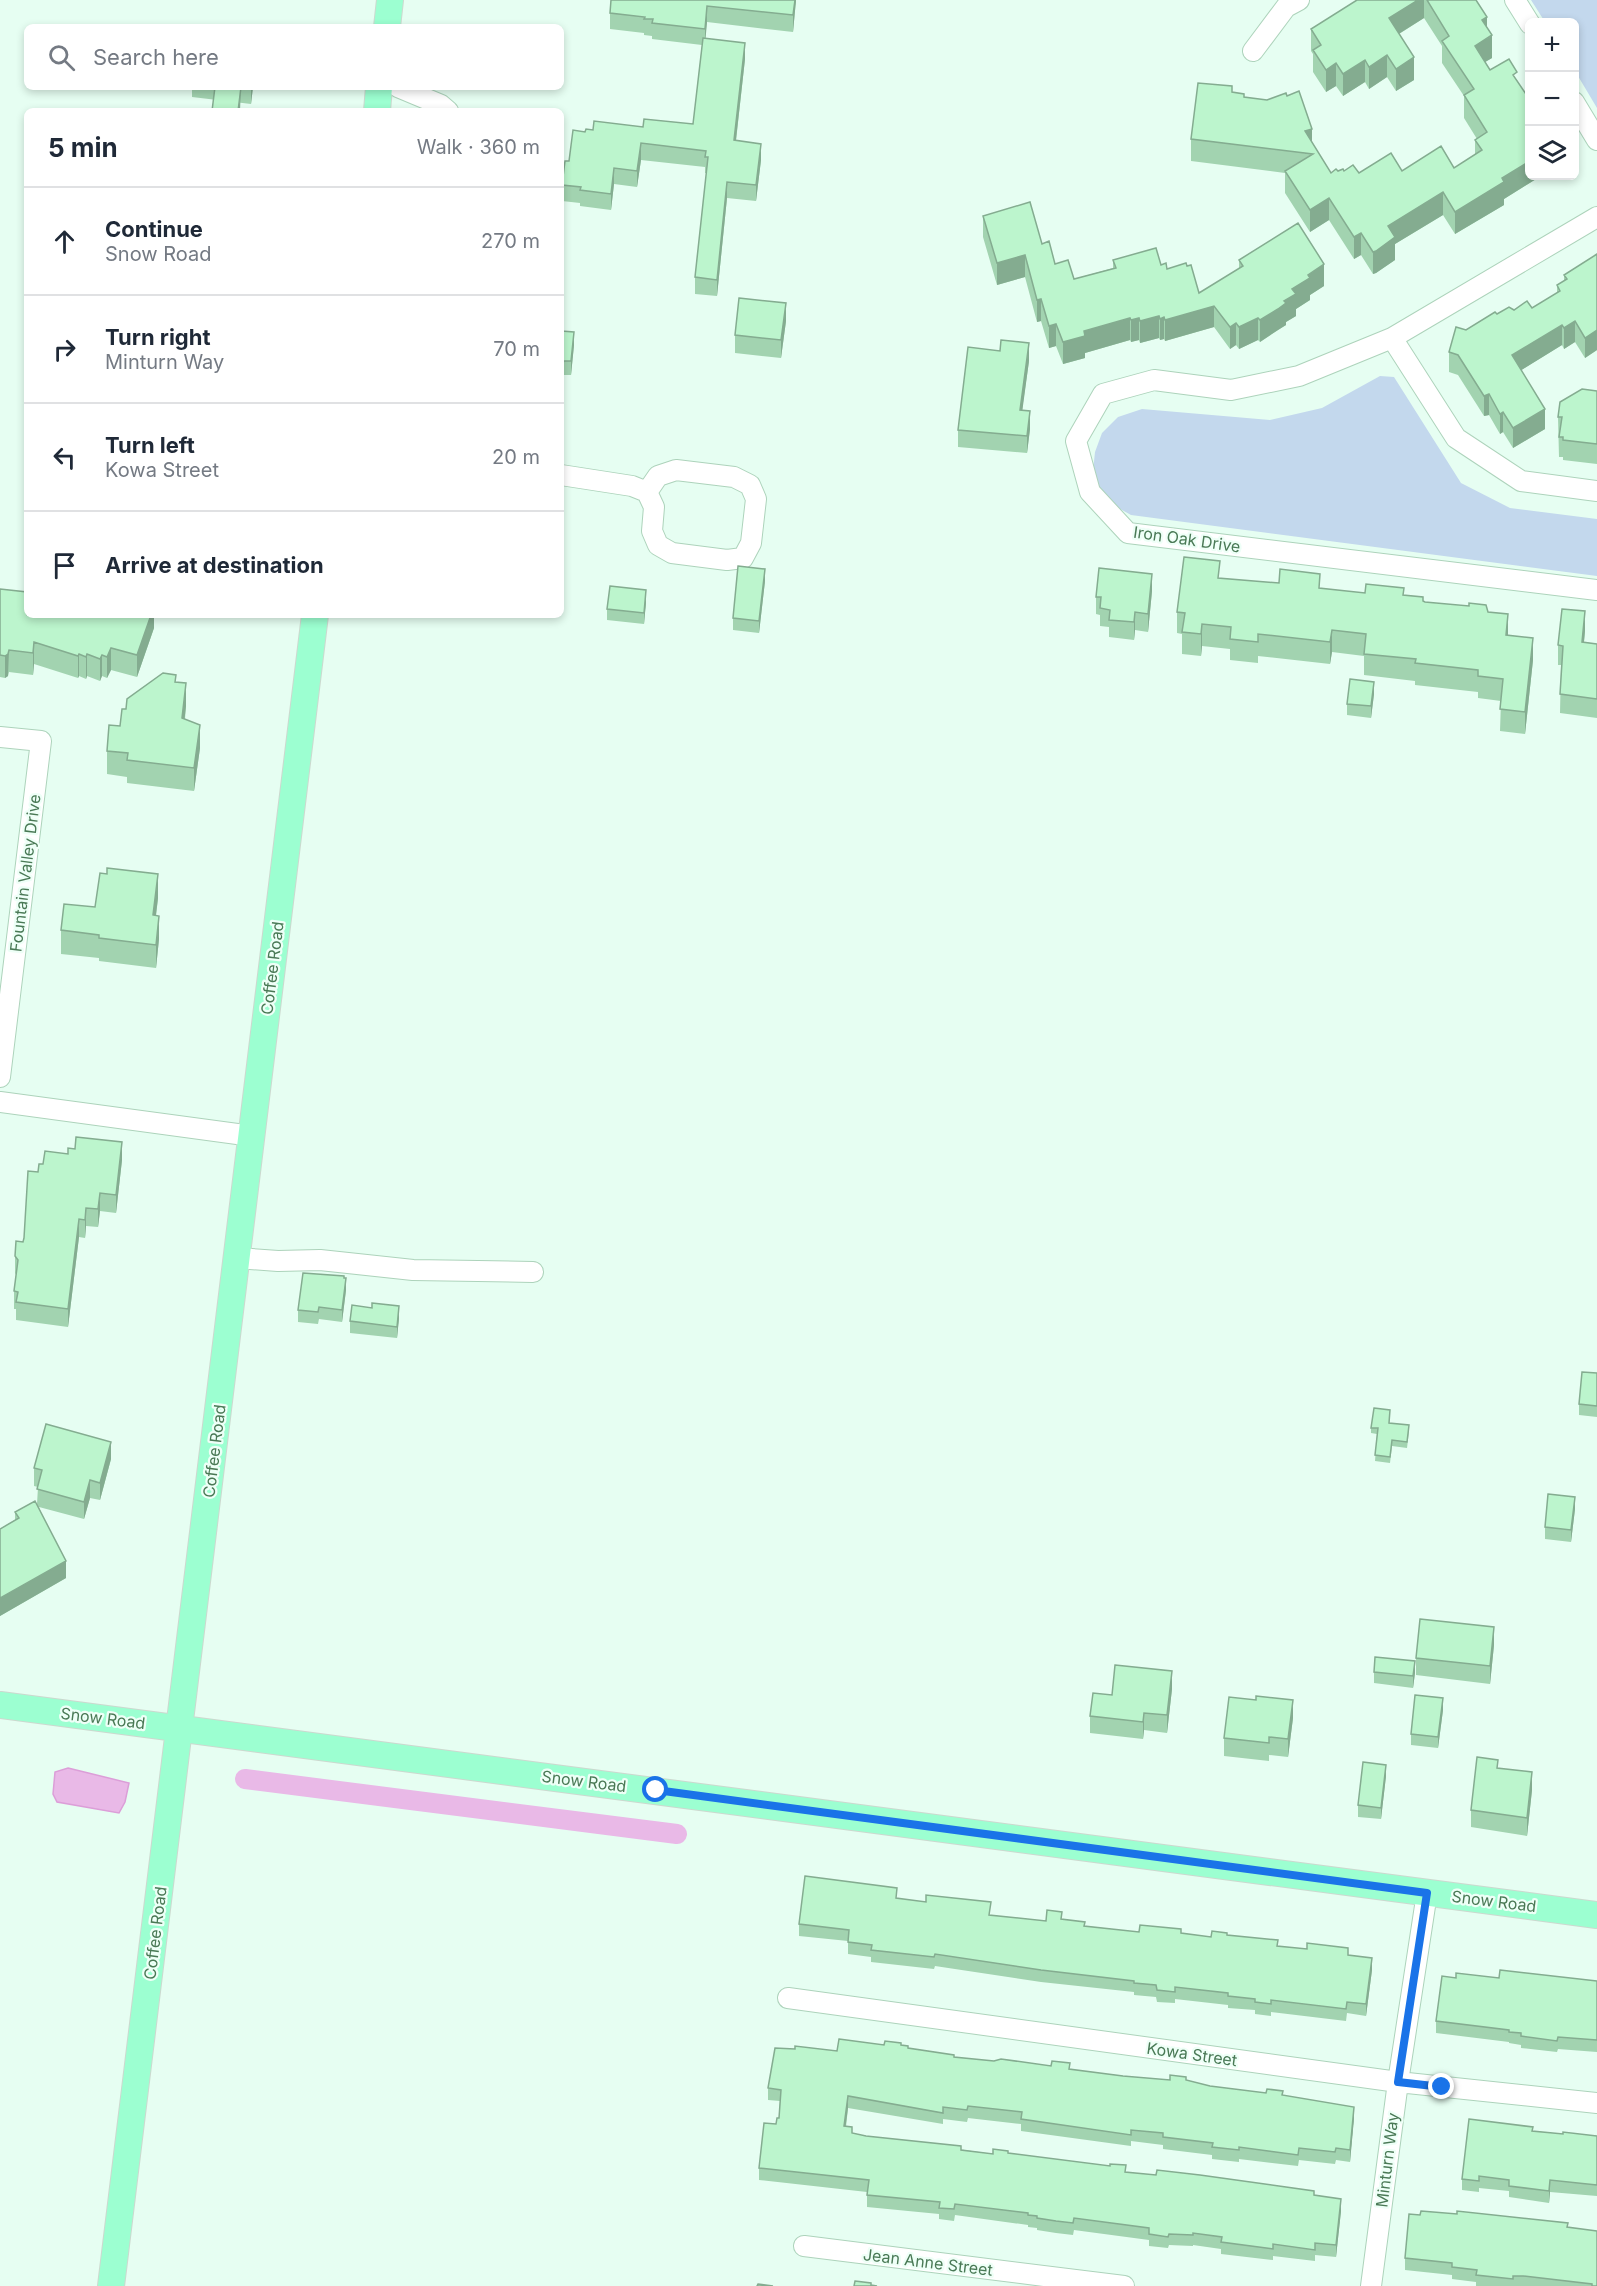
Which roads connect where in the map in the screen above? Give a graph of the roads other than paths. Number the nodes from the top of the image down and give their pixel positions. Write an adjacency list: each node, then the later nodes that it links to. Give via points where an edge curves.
1 (390, 0): 5 (main road)
2 (1299, 0): 6 (street, via 1286,7)
3 (1515, 0): 4 (street)
4 (1526, 18)
5 (387, 24)
6 (1253, 51)
7 (380, 90): 9 (main road)
8 (405, 90): 10 (street)
9 (376, 108)
10 (444, 108)
11 (1579, 109): 12 (street)
12 (1597, 140)
13 (1597, 217): 14 (street, Iron Oak Drive)
14 (1392, 338): 16 (street, via 1456,438 1521,481); 18 (street, Iron Oak Drive, via 1299,376 1231,390 1154,380 1103,394 1076,441 1090,492 1128,533)
15 (564, 476): 17 (street, via 632,486)
16 (1597, 491)
17 (647, 492): 17 (street, via 654,507 652,531 658,545 672,553 728,560 743,558 751,543 756,499 750,485 734,477 675,470 658,476)
18 (1597, 590)
19 (315, 618): 23 (main road, Coffee Road)
20 (0, 737): 21 (street, Fountain Valley Drive, via 41,741)
21 (0, 1077)
22 (0, 1102): 23 (street)
23 (252, 1136): 24 (main road, Coffee Road)
24 (237, 1258): 25 (street, via 320,1260 414,1270); 27 (main road, Coffee Road)
25 (533, 1272)
26 (0, 1705): 27 (main road, Snow Road)
27 (180, 1727): 28 (main road, Snow Road); 34 (main road, Coffee Road)
28 (1427, 1893): 29 (main road, Snow Road); 31 (street, Minturn Way)
29 (1597, 1915)
30 (788, 1998): 31 (street, Kowa Street)
31 (1398, 2082): 32 (street, Kowa Street); 36 (street, Minturn Way)
32 (1597, 2103)
33 (804, 2246): 35 (street, Jean Anne Street)
34 (111, 2286)
35 (1124, 2286)
36 (1371, 2286)

